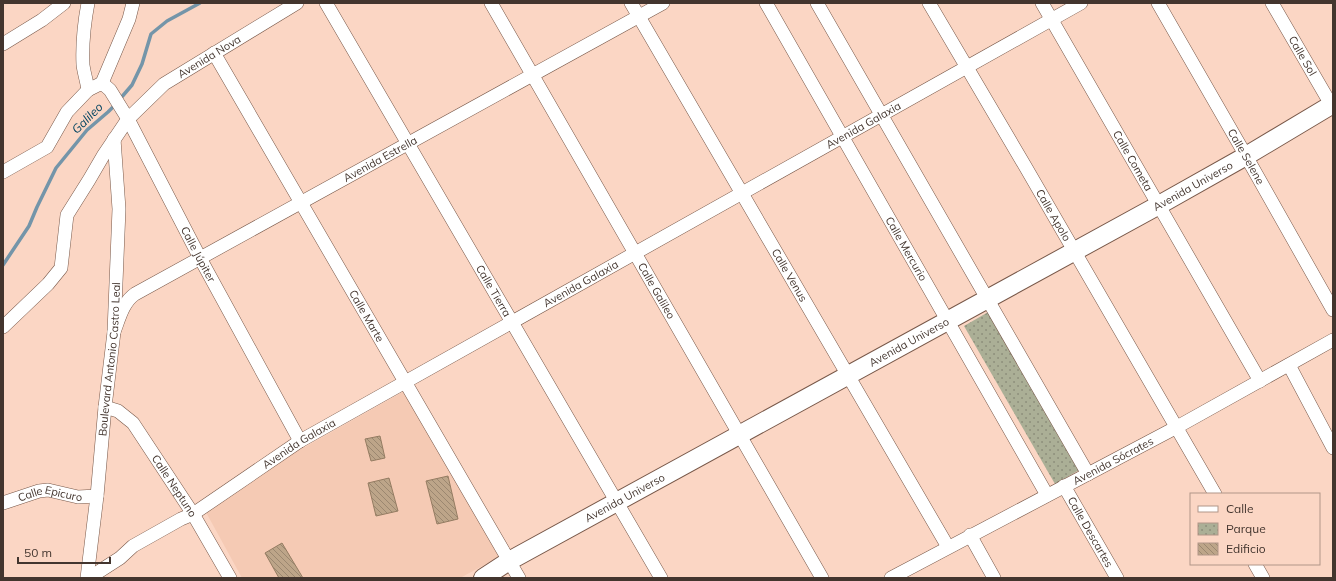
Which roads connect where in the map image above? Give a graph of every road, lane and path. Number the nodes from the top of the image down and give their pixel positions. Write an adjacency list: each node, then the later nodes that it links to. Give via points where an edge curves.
1 (64, 3): 18 (street)
2 (88, 3): 23 (street, via 83,29 83,67)
3 (133, 3): 22 (street)
4 (297, 3): 19 (street, Avenida Nova)
5 (326, 3): 29 (street, Calle Tierra)
6 (491, 3): 21 (street, Calle Galileo)
7 (631, 3): 16 (street, Calle Venus)
8 (663, 3): 16 (street, Avenida Estrella)
9 (766, 3): 27 (street, Calle Mercurio)
10 (818, 3): 26 (street)
11 (929, 3): 20 (street, Calle Apolo)
12 (1042, 3): 17 (street, Calle Cometa)
13 (1081, 3): 17 (street, Avenida Galaxia)
14 (1158, 3): 30 (street, Calle Selene)
15 (1272, 3): 24 (street, Calle Sol)
16 (639, 16): 21 (street, Avenida Estrella); 32 (street, Calle Venus)
17 (1052, 20): 20 (street, Avenida Galaxia); 34 (street, Calle Cometa)
18 (3, 44)
19 (214, 53): 25 (street, Avenida Nova, via 164,84); 33 (street, Calle Marte)
20 (967, 68): 26 (street, Avenida Galaxia); 35 (street, Calle Apolo)
21 (532, 75): 29 (street, Avenida Estrella); 36 (street, Calle Galileo)
22 (106, 86): 23 (street); 25 (street, Calle Júpiter)
23 (88, 90): 31 (street, via 67,112 47,147)
24 (1332, 105): 30 (street, Avenida Universo)
25 (125, 114): 28 (street, Avenida Nova); 37 (street, Calle Júpiter)
26 (882, 115): 27 (street, Avenida Galaxia); 38 (street)
27 (843, 137): 32 (street, Avenida Galaxia); 40 (street, Calle Mercurio)
28 (114, 139): 42 (street, Avenida Nova, via 67,215 61,268); 43 (street, Boulevard Antonio Castro Leal, via 119,209)
29 (408, 144): 33 (street, Avenida Estrella); 41 (street, Calle Tierra)
30 (1246, 156): 34 (street, Avenida Universo); 39 (street, Calle Selene)
31 (3, 172)
32 (742, 194): 36 (street, Avenida Galaxia); 46 (street, Calle Venus)
33 (300, 203): 37 (street, Avenida Estrella); 48 (street, Calle Marte)
34 (1159, 205): 35 (street, Avenida Universo); 47 (street, Calle Cometa)
35 (1074, 252): 38 (street, Avenida Universo); 50 (street, Calle Apolo)
36 (636, 254): 41 (street, Avenida Galaxia); 51 (street, Calle Galileo)
37 (200, 258): 43 (street, Avenida Estrella, via 130,297); 52 (street, Calle Júpiter)
38 (988, 299): 40 (street, Avenida Universo); 54 (street)
39 (1333, 310)
40 (948, 321): 46 (street, Avenida Universo); 58 (street, Calle Mercurio)
41 (512, 323): 48 (street, Avenida Galaxia); 59 (street, Calle Tierra)
42 (3, 327)
43 (114, 332): 49 (street, Boulevard Antonio Castro Leal)
44 (1333, 340): 45 (street, Avenida Sócrates)
45 (1288, 365): 47 (street, Avenida Sócrates); 53 (street)
46 (848, 375): 51 (street, Avenida Universo); 63 (street, Calle Venus)
47 (1260, 381): 50 (street, Avenida Sócrates)
48 (405, 382): 52 (street, Avenida Galaxia); 64 (street, Calle Marte)
49 (105, 408): 57 (street, Boulevard Antonio Castro Leal); 61 (street, Calle Neptuno, via 118,411 133,423)
50 (1177, 427): 54 (street, Avenida Sócrates); 56 (street, Calle Apolo)
51 (740, 435): 59 (street, Avenida Universo); 71 (street, Calle Galileo)
52 (300, 441): 61 (street, Avenida Galaxia)
53 (1333, 448)
54 (1088, 474): 55 (street, Avenida Sócrates)
55 (1064, 486): 58 (street, Avenida Sócrates); 74 (street, Calle Descartes)
56 (1214, 493)
57 (97, 496): 60 (street, Calle Epicuro, via 78,497 48,490); 66 (street, Boulevard Antonio Castro Leal)
58 (1047, 496): 62 (street, Avenida Sócrates)
59 (616, 502): 64 (street, Avenida Universo); 70 (street, Calle Tierra)
60 (3, 503)
61 (193, 514): 66 (street, Avenida Galaxia, via 133,546 120,558); 67 (street, Calle Neptuno)
62 (970, 535): 63 (street, Avenida Sócrates); 73 (street)
63 (948, 547): 72 (street, Avenida Sócrates)
64 (509, 561): 68 (street, Avenida Universo); 69 (street, Calle Marte)
65 (1256, 565): 75 (street)
66 (88, 578)
67 (230, 578)
68 (483, 578)
69 (519, 578)
70 (661, 578)
71 (822, 578)
72 (891, 578)
73 (994, 578)
74 (1117, 578)
75 (1263, 578)

